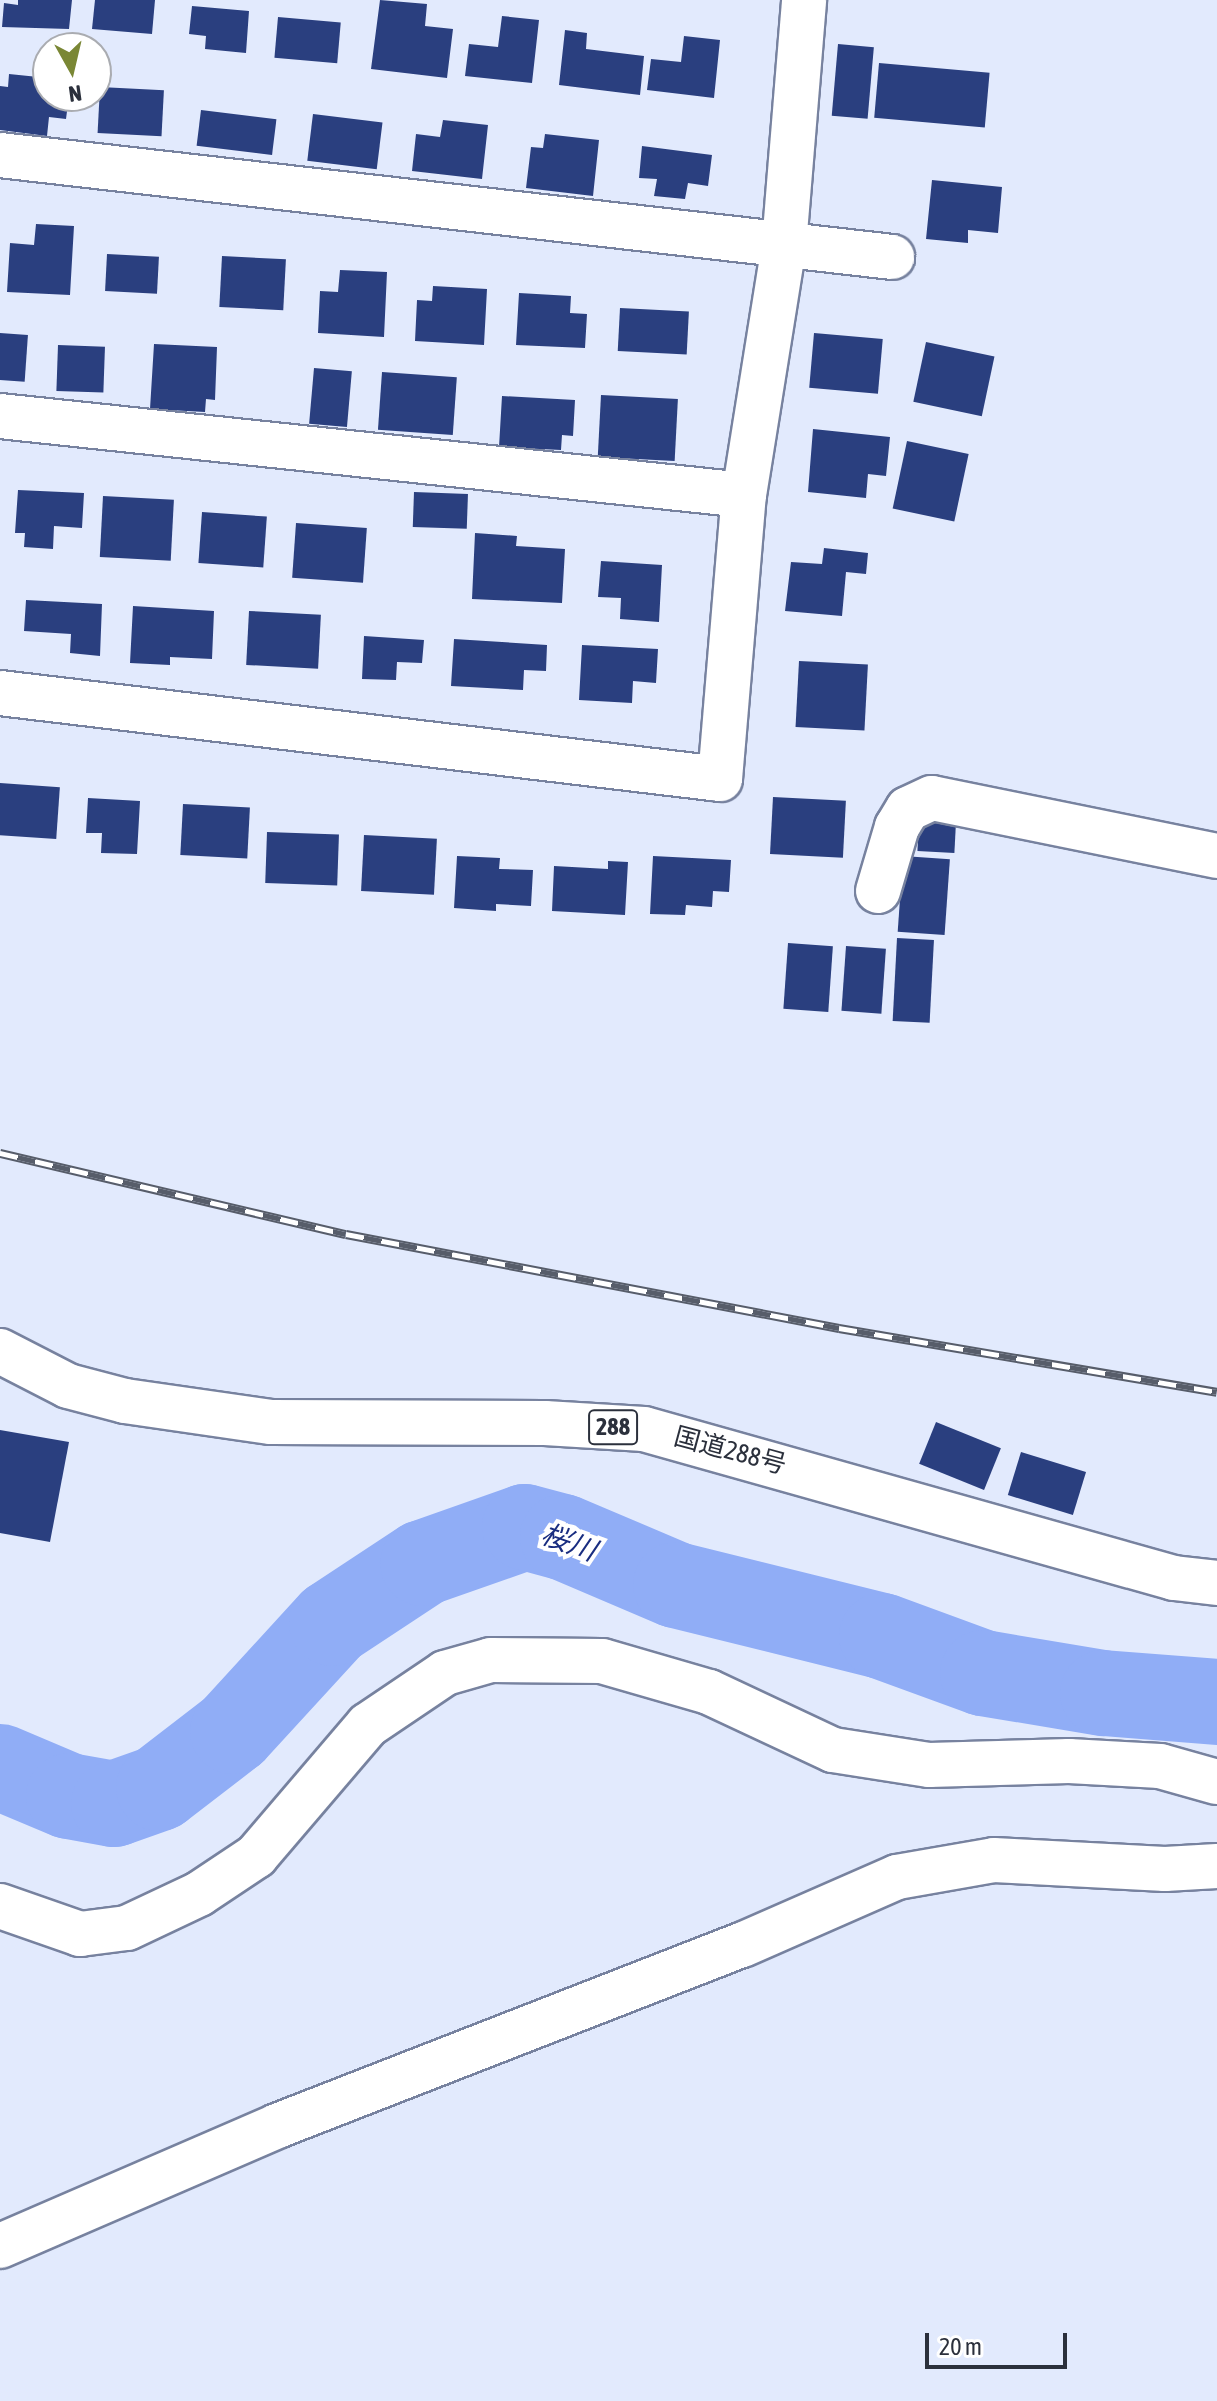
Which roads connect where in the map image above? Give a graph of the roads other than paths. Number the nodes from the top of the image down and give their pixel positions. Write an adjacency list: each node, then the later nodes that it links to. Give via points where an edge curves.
1 (804, 0): 3 (main road)
2 (0, 155): 3 (main road)
3 (784, 245): 4 (main road); 6 (main road)
4 (892, 257)
5 (0, 416): 6 (main road)
6 (744, 495): 7 (main road, via 720,779)
7 (0, 693)
8 (1217, 856): 9 (main road, via 932,798 908,809 897,827)
9 (878, 891)
10 (0, 1351): 11 (main road, 国道288号 / 288, via 68,1386 125,1401 271,1422 545,1423 644,1429 1174,1578)
11 (1217, 1583)
12 (1217, 1782): 14 (main road, via 1160,1766 1069,1761 929,1765 833,1750 709,1692 602,1661 491,1660 445,1673 368,1725 256,1856 199,1894 127,1928 80,1934)
13 (1217, 1866): 15 (main road, via 1165,1869 994,1860 897,1877 742,1945 277,2126)
14 (0, 1906)
15 (0, 2246)

